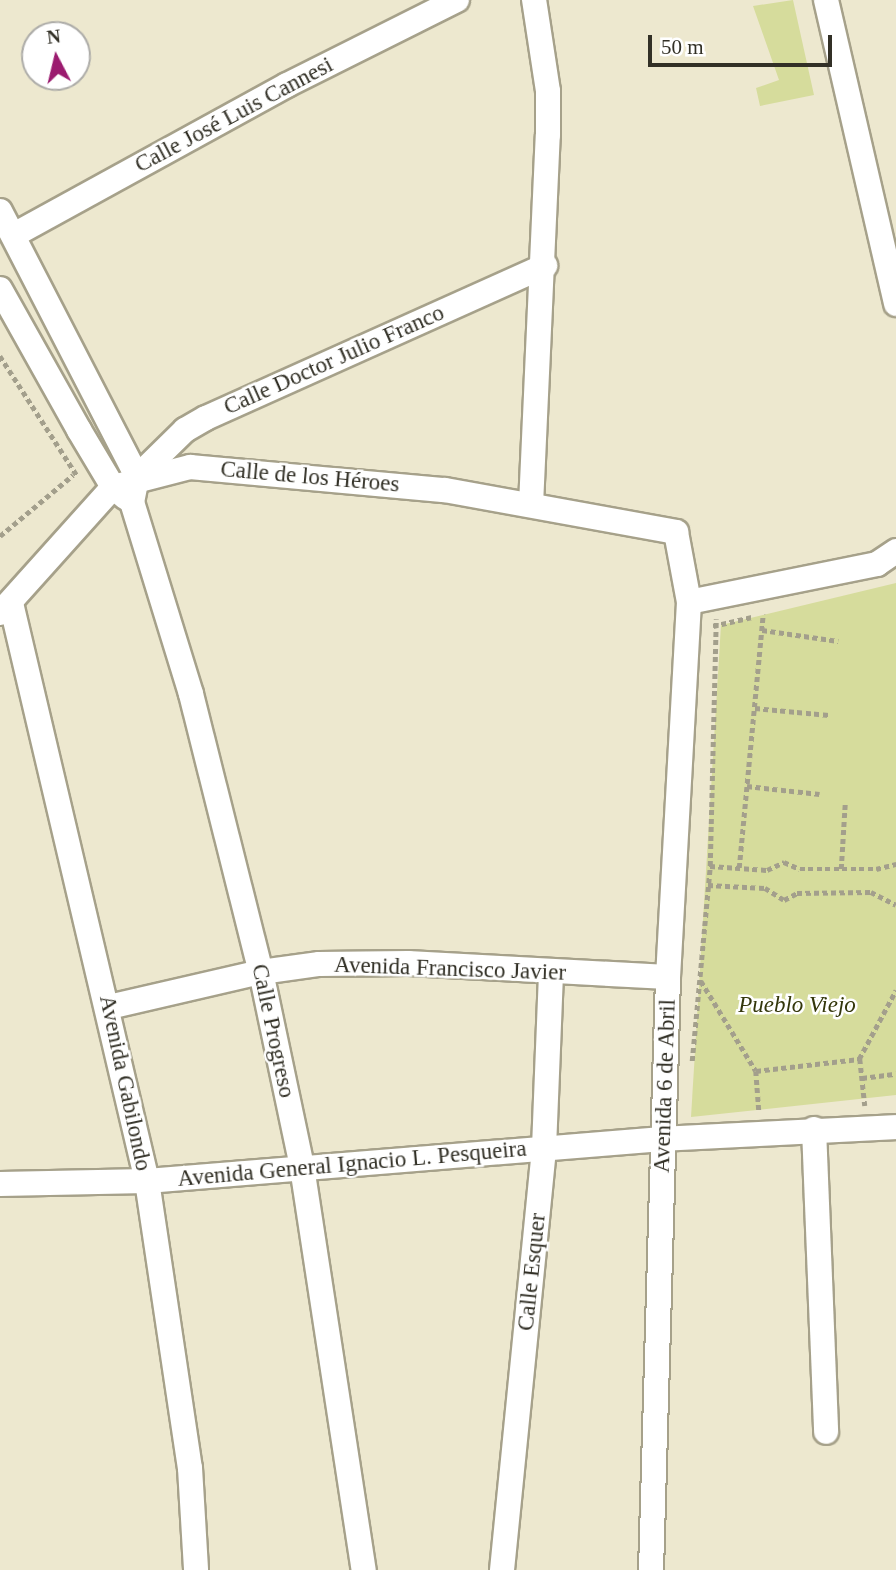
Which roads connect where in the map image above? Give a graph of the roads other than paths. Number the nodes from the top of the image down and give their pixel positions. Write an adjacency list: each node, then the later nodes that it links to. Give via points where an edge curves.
1 (457, 0): 5 (street, Calle José Luis Cannesi, via 287,85)
2 (534, 0): 6 (street, via 548,91)
3 (826, 0): 8 (street)
4 (0, 211): 5 (street)
5 (14, 235): 9 (street)
6 (545, 266): 9 (street, Calle Doctor Julio Franco, via 206,418 185,430); 11 (street)
7 (0, 289): 10 (street)
8 (896, 304)
9 (137, 477): 10 (street, Calle Progreso); 11 (street, Calle de los Héroes, via 190,467 375,482)
10 (123, 495): 15 (street); 16 (street, Calle Progreso, via 191,694)
11 (531, 505): 12 (street, Calle de los Héroes)
12 (676, 532): 14 (street, Avenida 6 de Abril)
13 (896, 551): 14 (street, via 877,564)
14 (689, 602): 18 (street, Avenida 6 de Abril)
15 (5, 608): 19 (street, Avenida Gabilondo)
16 (261, 972): 17 (street, Avenida Francisco Javier, via 366,962); 19 (street, Avenida Francisco Javier); 24 (street, Calle Progreso)
17 (551, 973): 18 (street, Avenida Francisco Javier); 23 (street, Calle Esquer)
18 (668, 977): 22 (street, Avenida 6 de Abril)
19 (109, 1007): 25 (street, Avenida Gabilondo)
20 (896, 1127): 21 (street, Avenida General Ignacio L. Pesqueira)
21 (814, 1129): 22 (street, Avenida General Ignacio L. Pesqueira); 27 (street)
22 (662, 1139): 23 (street, Avenida General Ignacio L. Pesqueira); 31 (street, Avenida 6 de Abril)
23 (544, 1148): 24 (street, Avenida General Ignacio L. Pesqueira); 30 (street, Calle Esquer)
24 (302, 1167): 25 (street, Avenida General Ignacio L. Pesqueira); 29 (street, Calle Progreso)
25 (146, 1181): 26 (street, Avenida General Ignacio L. Pesqueira); 28 (street, Avenida Gabilondo, via 190,1468)
26 (0, 1184)
27 (826, 1432)
28 (196, 1570)
29 (364, 1570)
30 (502, 1570)
31 (651, 1570)

